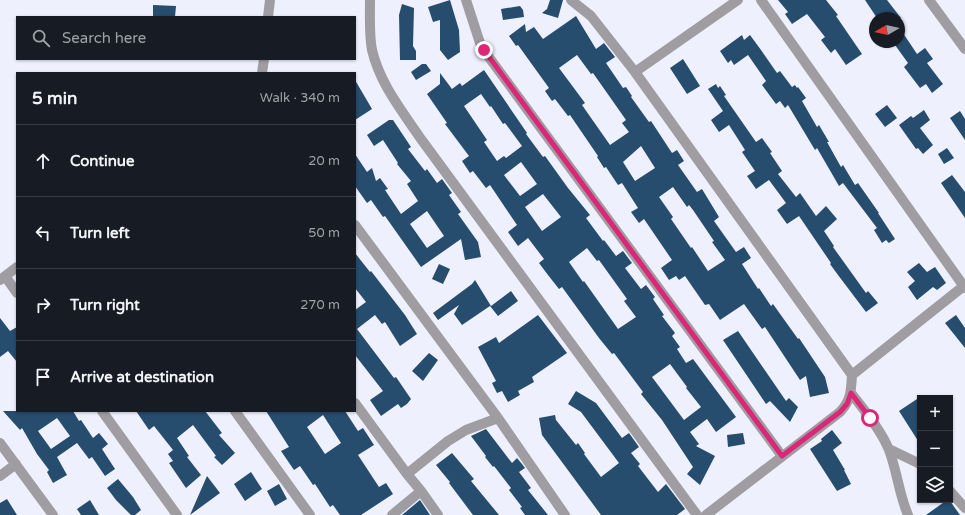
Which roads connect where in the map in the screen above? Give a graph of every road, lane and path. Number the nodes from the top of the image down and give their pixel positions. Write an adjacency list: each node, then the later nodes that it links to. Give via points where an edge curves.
1 (270, 0): 8 (street)
2 (370, 0): 40 (street, via 372,49 391,96)
3 (466, 0): 26 (street, via 480,42 488,56)
4 (571, 0): 12 (street, via 591,16)
5 (738, 0): 12 (street)
6 (761, 0): 16 (street)
7 (929, 0): 9 (street)
8 (268, 16)
9 (965, 49)
10 (264, 60): 11 (street)
11 (262, 72)
12 (635, 72): 18 (street)
13 (356, 226): 23 (street)
14 (16, 268): 15 (street)
15 (2, 278): 17 (street)
16 (965, 286): 18 (street)
17 (16, 292)
18 (852, 375): 19 (street)
19 (851, 393): 25 (street); 26 (street, via 847,404 840,412)
20 (356, 404): 29 (street)
21 (103, 412): 35 (street)
22 (236, 412): 36 (street)
23 (498, 418): 29 (street, via 466,430 448,441); 39 (street)
24 (0, 443): 28 (street)
25 (889, 449): 27 (street); 42 (street)
26 (782, 456): 41 (street)
27 (917, 463)
28 (16, 464): 30 (street); 34 (street)
29 (407, 474): 31 (street)
30 (0, 476)
31 (421, 491): 37 (street); 38 (street)
32 (953, 494): 33 (street)
33 (965, 508)
34 (53, 515)
35 (177, 515)
36 (310, 515)
37 (392, 515)
38 (438, 515)
39 (565, 515)
40 (697, 515)
41 (706, 515)
42 (908, 515)

